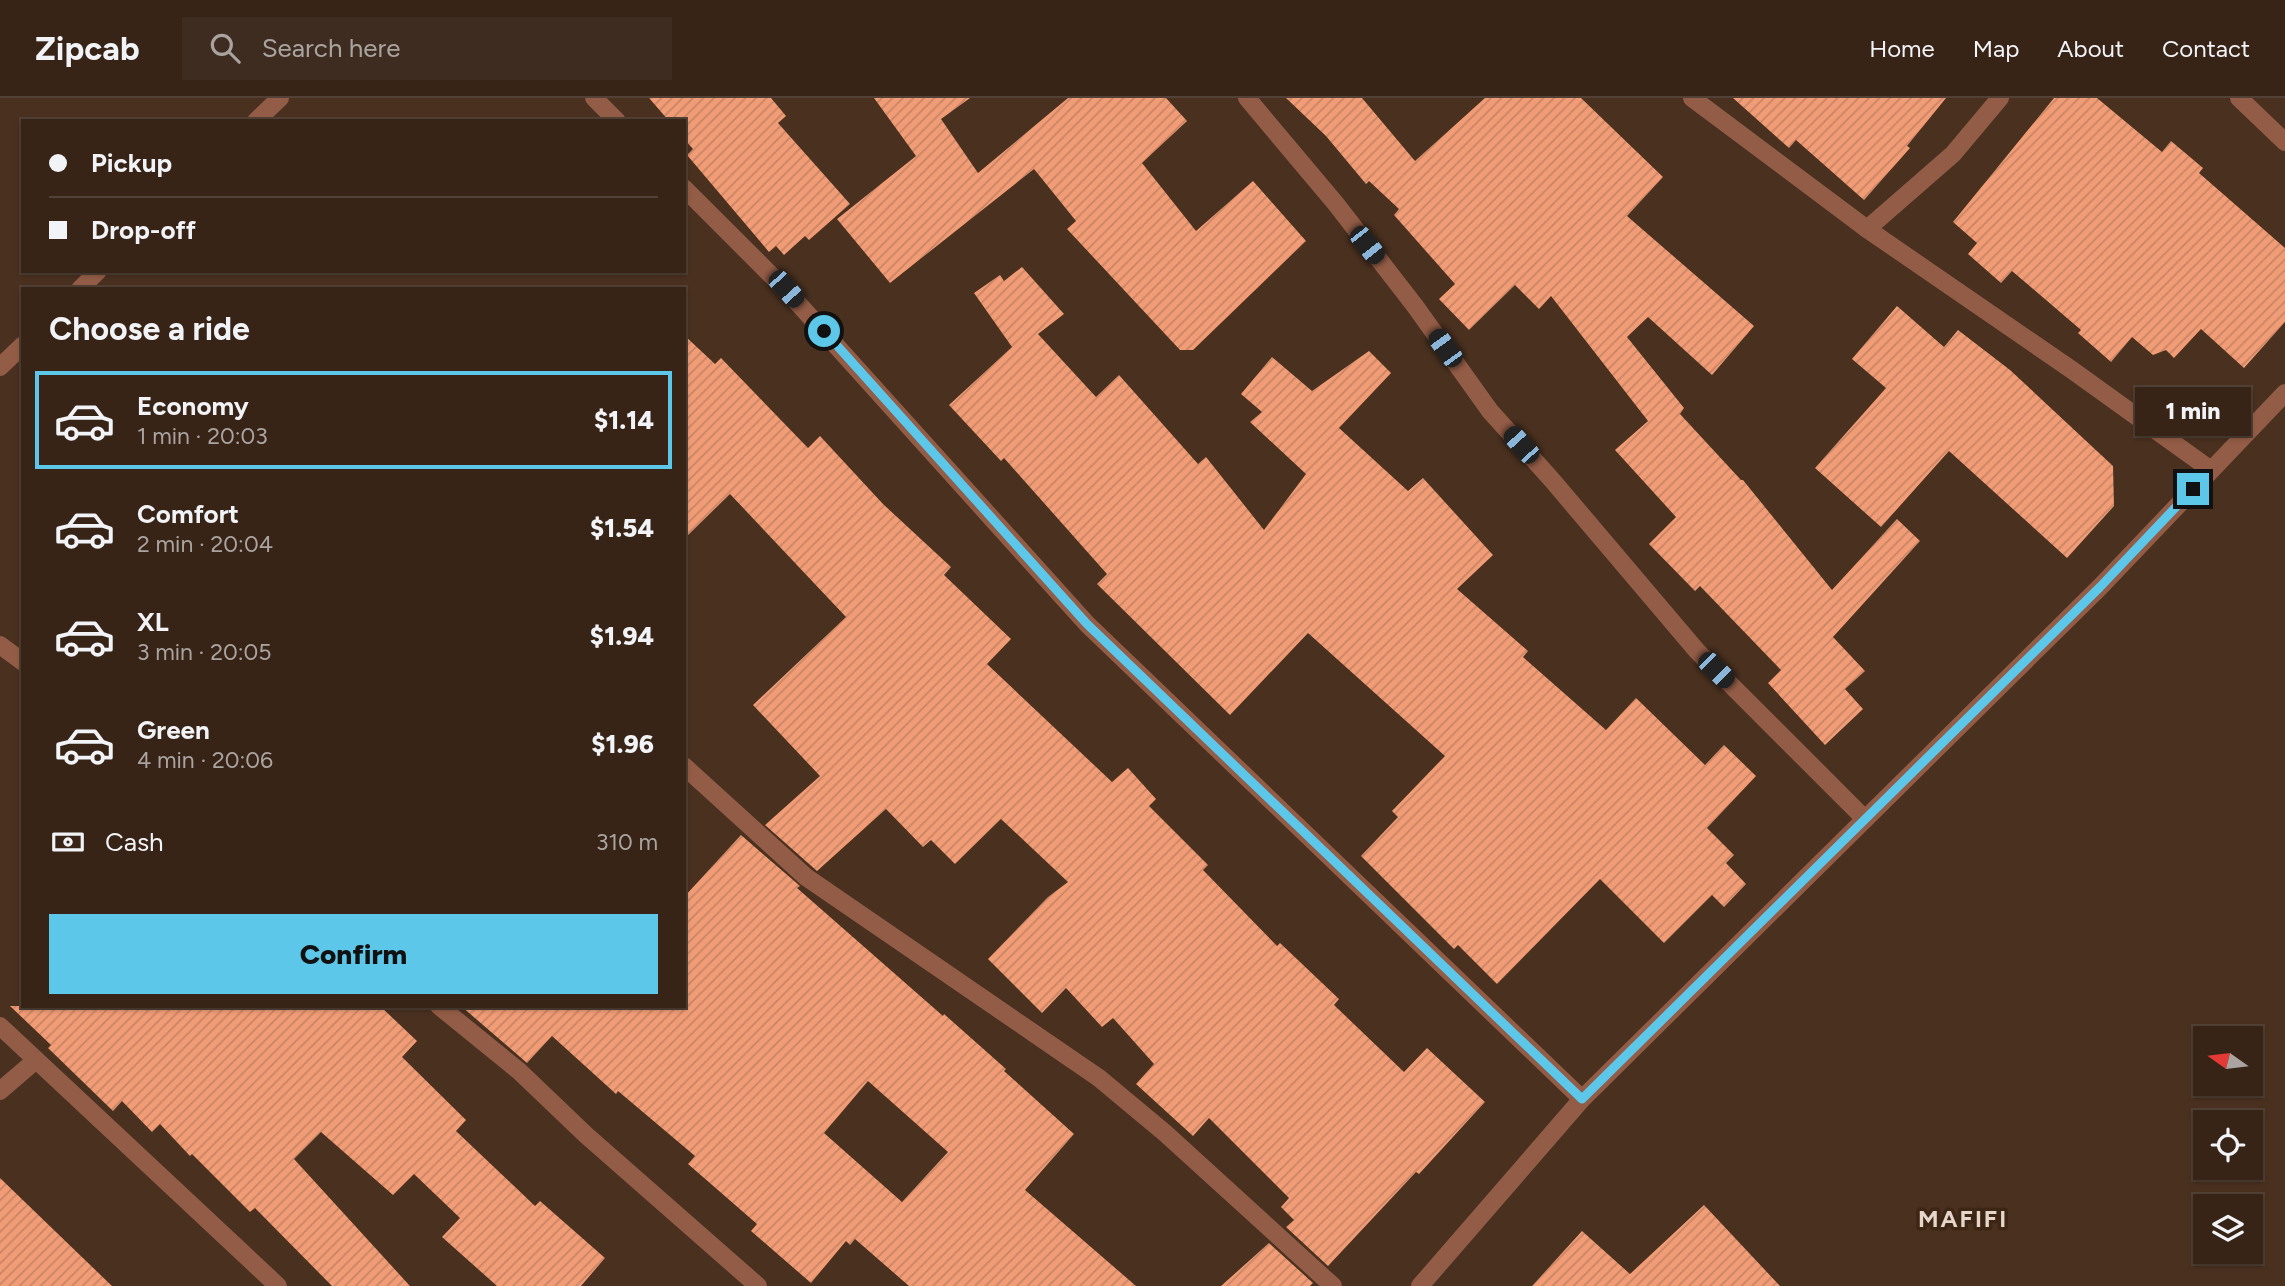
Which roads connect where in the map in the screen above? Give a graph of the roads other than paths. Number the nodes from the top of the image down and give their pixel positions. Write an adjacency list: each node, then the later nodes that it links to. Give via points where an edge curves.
1 (279, 98): 7 (street)
2 (594, 98): 8 (street)
3 (1247, 98): 21 (street, via 1344,214 1490,411 1697,651)
4 (1692, 98): 11 (street)
5 (2000, 98): 11 (street, via 1952,154)
6 (2239, 98): 9 (street)
7 (258, 119)
8 (615, 119)
9 (2285, 142)
10 (686, 190): 26 (street, via 786,289 1087,624)
11 (1867, 229): 17 (street)
12 (96, 273): 13 (street)
13 (82, 287)
14 (21, 347): 15 (street)
15 (0, 367)
16 (2285, 393): 17 (street)
17 (2211, 470): 21 (street, via 2100,587)
18 (0, 645): 19 (street)
19 (21, 661)
20 (686, 768): 29 (street, via 806,877 1099,1078)
21 (1865, 819): 26 (street)
22 (441, 1008): 28 (street, via 519,1071)
23 (0, 1026): 24 (street)
24 (36, 1060): 25 (street); 27 (street)
25 (0, 1091)
26 (1582, 1099): 30 (street)
27 (278, 1286)
28 (758, 1286)
29 (1333, 1286)
30 (1420, 1286)

